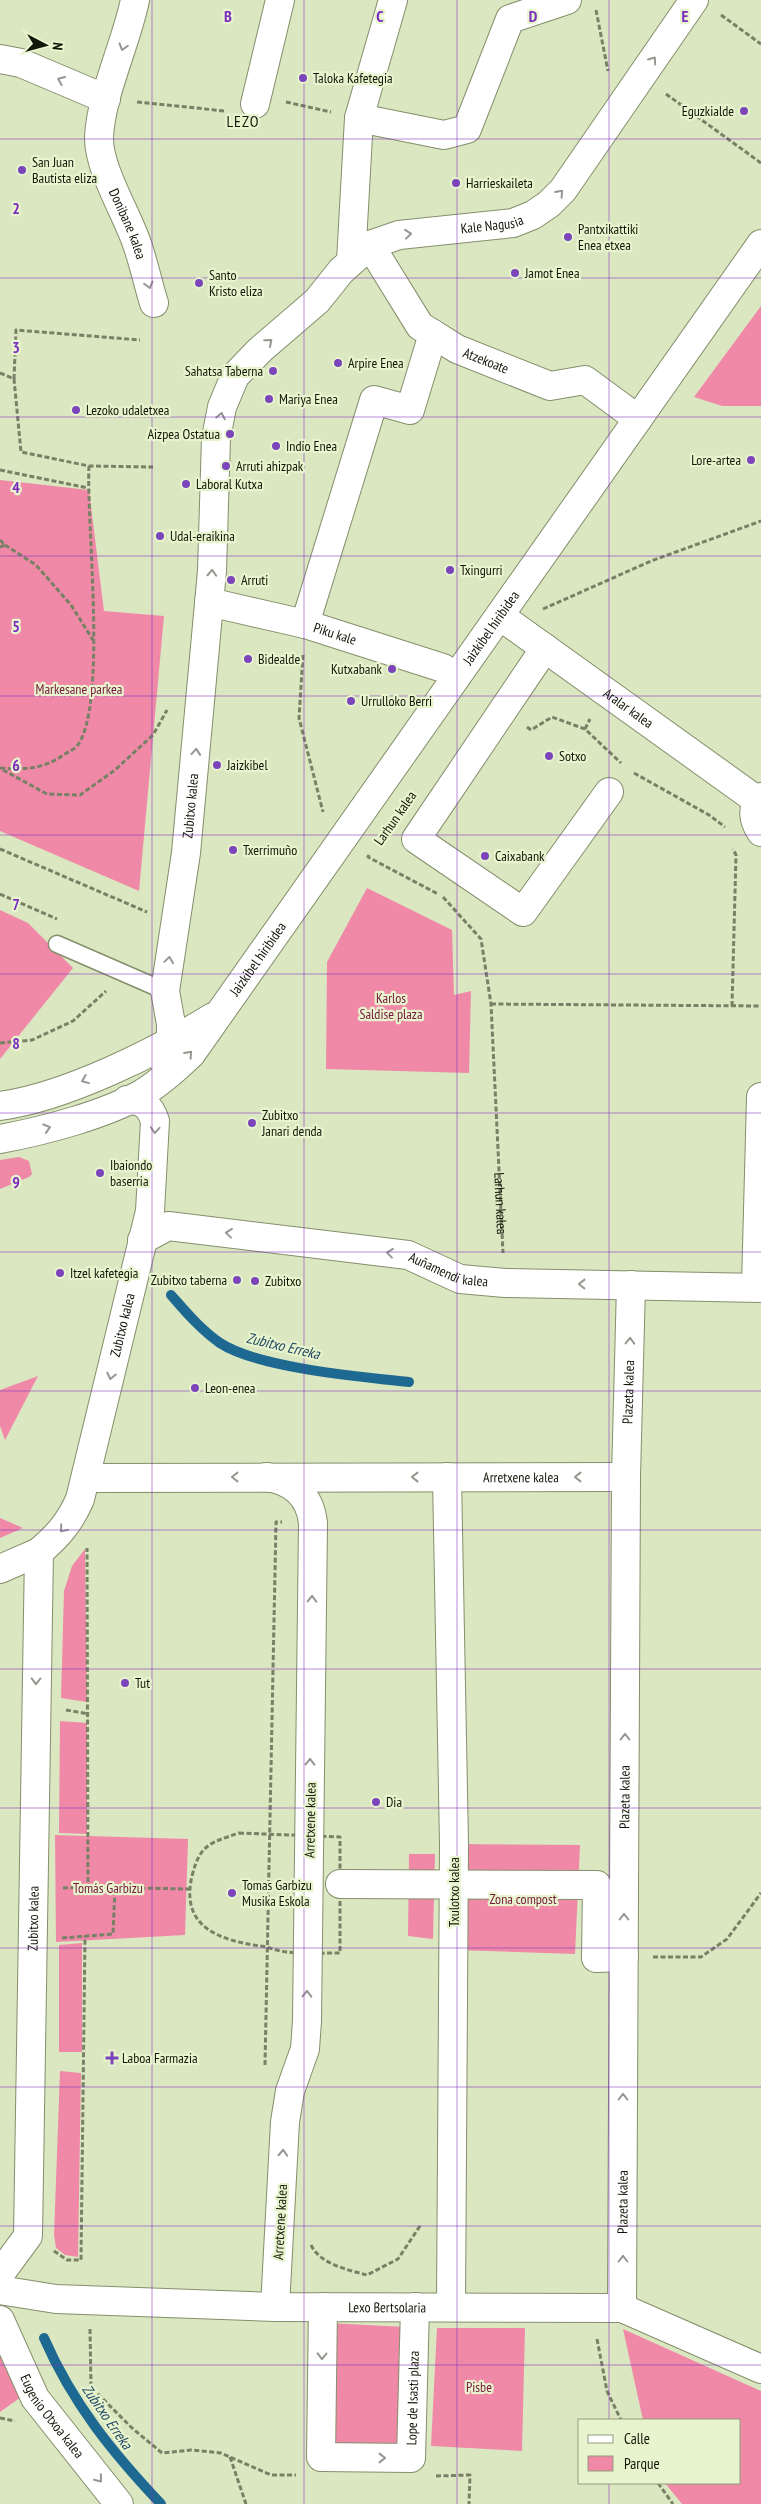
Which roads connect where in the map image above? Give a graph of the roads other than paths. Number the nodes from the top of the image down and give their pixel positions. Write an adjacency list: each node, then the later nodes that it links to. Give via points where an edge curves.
1 (135, 0): 7 (street, Donibane kalea, one-way to 7)
2 (280, 0): 8 (street)
3 (392, 0): 9 (street)
4 (566, 0): 9 (street, via 510,19 467,129 444,135)
5 (705, 6): 11 (street, Kale Nagusia, one-way to 5, via 399,235 513,223 549,204 563,190 641,76)
6 (0, 59): 7 (street, one-way to 6, via 21,63)
7 (106, 99): 12 (street, Donibane kalea, one-way to 12, via 99,139 104,160 138,244)
8 (255, 104)
9 (359, 118): 11 (street)
10 (761, 244): 14 (street, Jaizkibel hiribidea)
11 (361, 253): 13 (street, Atzekoate, via 420,326); 15 (street, Zubitxo kalea, one-way to 11, via 216,438 222,407 235,376 317,301)
12 (154, 303)
13 (433, 334): 14 (street, Atzekoate, via 457,349 550,386 586,380); 17 (street, via 410,410 374,400)
14 (638, 419): 16 (street, Jaizkibel hiribidea)
15 (209, 602): 17 (street, Piku kale); 24 (street, Zubitxo kalea, one-way to 15, via 175,924 186,853)
16 (505, 619): 18 (street, Aralar kalea); 19 (street, Jaizkibel hiribidea)
17 (305, 624): 19 (street, Piku kale, via 443,668)
18 (545, 648): 20 (street, via 416,840 522,912); 21 (street, Aralar kalea)
19 (456, 678): 25 (street, Jaizkibel hiribidea)
20 (609, 792)
21 (759, 798): 22 (street, via 754,817)
22 (761, 832)
23 (57, 944): 24 (lane)
24 (156, 987): 26 (street, Zubitxo kalea, via 171,1024)
25 (221, 1012): 26 (street, Jaizkibel hiribidea); 28 (street, Jaizkibel hiribidea, one-way to 25, via 168,1075 191,1054)
26 (171, 1041): 28 (street, Zubitxo kalea, via 165,1058 155,1071 131,1086); 29 (street, Jaizkibel hiribidea, one-way to 29, via 88,1080 29,1101)
27 (761, 1097): 33 (street)
28 (120, 1103): 30 (street, Jaizkibel hiribidea, one-way to 28, via 30,1133); 31 (street, Zubitxo kalea, one-way to 31, via 137,1100 146,1104 155,1121 150,1211)
29 (0, 1106)
30 (0, 1138)
31 (142, 1240): 32 (street, Auñamendi kalea, one-way to 31, via 460,1279 408,1255 168,1226); 37 (street, Zubitxo kalea, one-way to 37)
32 (631, 1285): 33 (street, Auñamendi kalea); 36 (street, Plazeta kalea, one-way to 32)
33 (759, 1287)
34 (266, 1477): 35 (street, Arretxene kalea, one-way to 34); 37 (street, Arretxene kalea, one-way to 37); 45 (street, Arretxene kalea, one-way to 34, via 285,2122 290,2091 306,2049 313,1523 310,1507 302,1493 292,1484)
35 (447, 1477): 36 (street, Arretxene kalea, one-way to 35); 40 (street, Txulotxo kalea)
36 (626, 1477): 42 (street, Plazeta kalea, one-way to 36)
37 (87, 1478): 38 (street, Zubitxo kalea, one-way to 38, via 71,1520)
38 (39, 1552): 39 (street, Zubitxo kalea); 43 (street, Zubitxo kalea, one-way to 43, via 28,2236)
39 (0, 1569)
40 (454, 1883): 41 (street); 42 (street, via 598,1885 596,1958); 48 (street, Txulotxo kalea)
41 (340, 1884)
42 (624, 1957): 49 (street, Plazeta kalea, one-way to 42)
43 (0, 2274)
44 (0, 2290): 45 (street, Lexo Bertsolaria, via 56,2299)
45 (275, 2307): 46 (street, Lexo Bertsolaria)
46 (323, 2307): 47 (street, Lexo Bertsolaria); 47 (street, Lope de Isasti plaza, one-way to 47, via 321,2457 411,2458)
47 (415, 2307): 48 (street, Lexo Bertsolaria)
48 (451, 2307): 49 (street, Lexo Bertsolaria)
49 (622, 2308): 51 (street, Lexo Bertsolaria)
50 (0, 2320): 52 (street, Eugenio Otxoa kalea, one-way to 52, via 35,2398)
51 (761, 2369)
52 (119, 2504)

